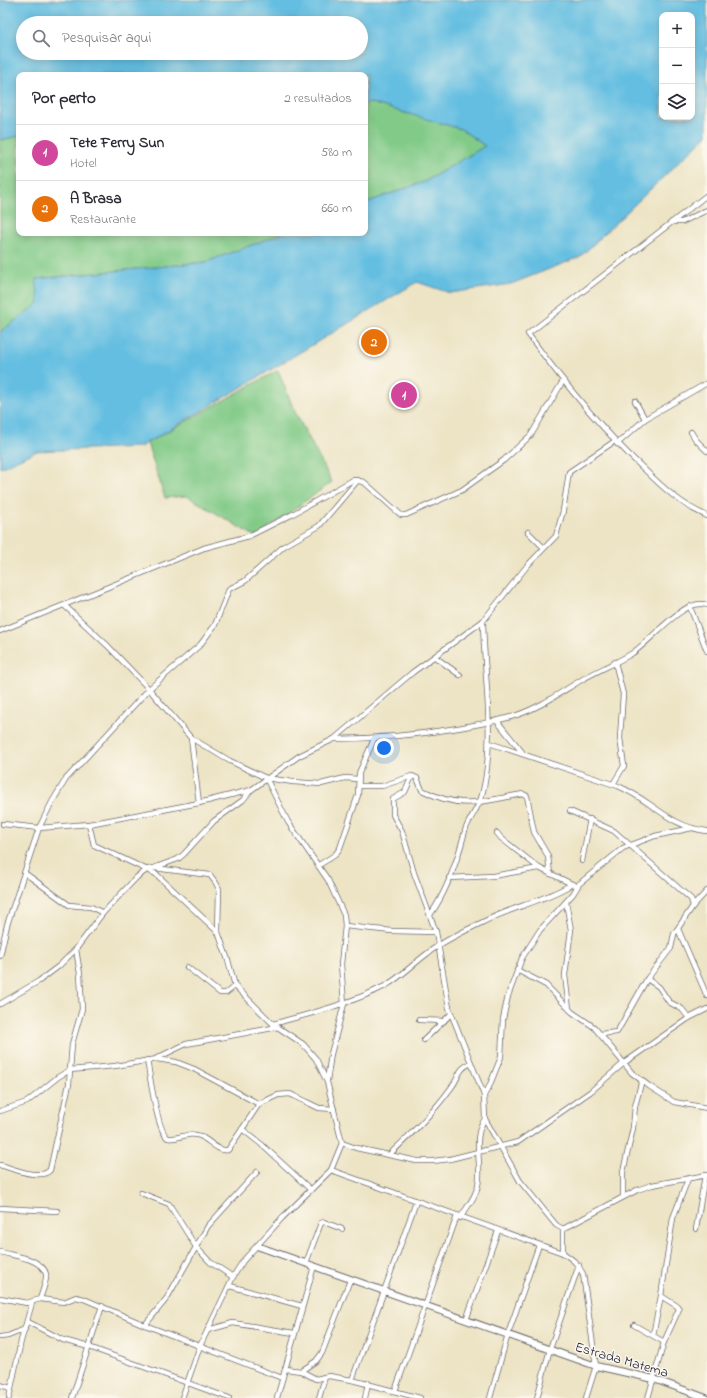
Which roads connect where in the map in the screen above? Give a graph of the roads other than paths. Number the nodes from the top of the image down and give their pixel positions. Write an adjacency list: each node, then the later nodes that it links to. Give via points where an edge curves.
1 (707, 195): 3 (street)
2 (707, 210): 3 (street, via 682,222)
3 (672, 222): 4 (street, via 528,334)
4 (563, 381): 9 (street); 11 (street, via 526,441 462,490 401,515 364,482)
5 (707, 383): 7 (street)
6 (635, 402): 7 (street)
7 (645, 419): 9 (street)
8 (691, 432): 10 (street)
9 (616, 443): 12 (street, via 674,498); 14 (street, via 569,472 558,532 554,540)
10 (707, 451)
11 (358, 480): 16 (street, via 347,482 250,536 197,551); 24 (street, via 319,526 284,546 245,581 229,589 215,625 208,635)
12 (707, 516)
13 (528, 532): 14 (street)
14 (544, 548): 18 (street, via 526,566)
15 (707, 605): 17 (street, via 699,603)
16 (65, 606): 19 (street); 24 (street)
17 (690, 607): 20 (street); 22 (street, via 665,622 640,648)
18 (483, 621): 21 (street); 26 (street)
19 (0, 631)
20 (707, 651)
21 (435, 657): 23 (street); 28 (street, via 413,672)
22 (614, 662): 25 (street, via 555,697); 35 (street, via 623,694 620,738 624,762 623,769)
23 (460, 675)
24 (150, 689): 27 (street); 44 (street, via 66,780)
25 (497, 721): 26 (street); 31 (street)
26 (487, 723): 29 (street, via 410,736); 30 (street)
27 (191, 738): 33 (street); 38 (street)
28 (334, 739): 29 (street); 33 (street, via 300,756)
29 (374, 739): 34 (street)
30 (489, 743): 31 (street); 39 (street, via 483,792)
31 (523, 753): 35 (street)
32 (412, 776): 36 (street, via 382,786); 39 (street, via 417,778 420,788 426,792 458,803); 62 (street, via 405,792 393,799 393,815 402,831)
33 (266, 778): 34 (street, via 321,784 345,778); 37 (street); 50 (street, via 288,822)
34 (358, 779): 36 (street)
35 (613, 784): 45 (street, via 634,794 670,819)
36 (360, 786): 50 (street, via 340,848)
37 (251, 790): 38 (street); 51 (street, via 243,800 214,821 178,859)
38 (199, 803): 43 (street)
39 (479, 803): 55 (street, via 526,795 534,832 548,856); 56 (street, via 470,818)
40 (570, 811): 41 (street)
41 (590, 819): 48 (street, via 614,831); 49 (street)
42 (3, 824): 44 (street)
43 (89, 824): 44 (street); 53 (street, via 94,845)
44 (40, 828): 54 (street)
45 (692, 828): 46 (street); 48 (street, via 655,836)
46 (707, 830)
47 (497, 833): 52 (street)
48 (630, 845): 57 (street); 60 (street, via 691,899)
49 (582, 861)
50 (319, 865): 63 (street, via 340,906)
51 (154, 868): 53 (street); 65 (street, via 206,874 213,878 219,889)
52 (539, 868): 55 (street); 56 (street, via 493,876)
53 (148, 869): 61 (street); 65 (street, via 170,886)
54 (26, 874): 61 (street, via 69,905 91,907); 69 (street, via 7,925)
55 (550, 874): 57 (street)
56 (449, 878): 62 (street, via 444,894)
57 (575, 885): 59 (street); 67 (street, via 490,918)
58 (707, 891): 60 (street)
59 (566, 902): 71 (street, via 540,930); 77 (street, via 572,930 565,976)
60 (693, 906): 64 (street)
61 (103, 913): 68 (street)
62 (430, 915): 66 (street)
63 (345, 926): 66 (street); 76 (street, via 341,964)
64 (678, 929): 72 (street, via 671,948); 74 (street)
65 (218, 932): 73 (street)
66 (436, 932): 67 (street)
67 (437, 946): 76 (street, via 400,977); 79 (street)
68 (76, 949): 75 (street, via 39,981); 93 (street, via 82,1009 72,1044)
69 (0, 956)
70 (187, 966): 73 (street, via 220,992 226,993)
71 (517, 970): 77 (street, via 546,985); 96 (street, via 503,1019 501,1057)
72 (647, 979): 80 (street, via 659,987 669,1002 680,1008); 87 (street, via 617,1032)
73 (234, 986): 84 (street)
74 (707, 996)
75 (0, 1004)
76 (344, 1004): 84 (street); 95 (street, via 329,1061)
77 (568, 1009): 87 (street)
78 (707, 1009): 80 (street)
79 (451, 1014): 83 (street); 91 (street)
80 (689, 1018): 92 (street)
81 (419, 1020): 82 (street)
82 (433, 1021): 83 (street); 86 (street)
83 (444, 1021): 86 (street)
84 (273, 1024): 85 (street)
85 (278, 1027): 89 (street, via 186,1044); 95 (street, via 303,1044 316,1060)
86 (437, 1029): 88 (street)
87 (601, 1034): 92 (street)
88 (424, 1040)
89 (157, 1059): 90 (street); 97 (street, via 190,1067)
90 (148, 1060): 93 (street); 102 (street, via 165,1137 171,1139 197,1135 226,1151 231,1148)
91 (471, 1063): 96 (street); 106 (street, via 462,1068 453,1086 431,1114)
92 (624, 1063): 94 (street); 104 (street, via 590,1092 524,1139)
93 (70, 1070): 100 (street, via 27,1102); 107 (street, via 50,1170 44,1174 29,1174)
94 (642, 1080): 98 (street, via 674,1102); 114 (street, via 622,1172)
95 (327, 1082): 99 (street)
96 (484, 1095): 101 (street)
97 (259, 1104): 99 (street, via 284,1094 298,1097 319,1108); 102 (street)
98 (707, 1108)
99 (334, 1109): 103 (street)
100 (0, 1111)
101 (485, 1119): 104 (street); 105 (street, via 478,1133)
102 (242, 1129): 112 (street)
103 (342, 1143): 106 (street); 108 (street)
104 (501, 1147): 105 (street); 120 (street, via 520,1180 556,1225)
105 (479, 1152): 106 (street, via 433,1162); 118 (street, via 478,1187)
106 (390, 1154)
107 (0, 1165)
108 (331, 1170): 112 (street); 115 (street)
109 (257, 1172): 123 (street, via 208,1226)
110 (706, 1175): 111 (street); 121 (street)
111 (688, 1179): 114 (street, via 652,1185); 135 (street, via 673,1218)
112 (311, 1190): 124 (street)
113 (141, 1193): 123 (street, via 169,1204)
114 (623, 1196): 120 (street)
115 (416, 1202): 118 (street); 134 (street)
116 (0, 1208): 117 (street)
117 (57, 1211)
118 (459, 1217): 122 (street); 141 (street)
119 (342, 1229): 128 (street, via 321,1223)
120 (563, 1229): 127 (street)
121 (696, 1229)
122 (498, 1231): 125 (street); 142 (street)
123 (196, 1246): 131 (street, via 210,1262); 144 (street, via 167,1298)
124 (257, 1246): 128 (street, Estrada Matema); 131 (street)
125 (538, 1246): 127 (street); 149 (street)
126 (0, 1252): 137 (street, via 40,1265 46,1279)
127 (563, 1253): 129 (street)
128 (306, 1263): 130 (street, Estrada Matema)
129 (579, 1265): 155 (street); 156 (street, via 583,1274)
130 (314, 1266): 132 (street, Estrada Matema); 140 (street)
131 (233, 1277): 133 (street)
132 (350, 1280): 134 (street, Estrada Matema); 158 (street, via 322,1353 316,1361)
133 (230, 1286): 140 (street); 147 (street)
134 (385, 1292): 141 (street, Estrada Matema); 162 (street)
135 (661, 1296): 150 (street); 152 (street, via 678,1308)
136 (0, 1298): 138 (street)
137 (40, 1299): 138 (street); 139 (street, via 64,1302 76,1297)
138 (32, 1303): 143 (street)
139 (102, 1306): 144 (street); 154 (street)
140 (302, 1306): 148 (street)
141 (426, 1306): 142 (street, Estrada Matema); 167 (street)
142 (466, 1320): 149 (street, Estrada Matema)
143 (28, 1322): 146 (street); 154 (street, via 63,1340)
144 (144, 1325): 153 (street)
145 (634, 1325): 150 (street)
146 (25, 1329): 151 (street); 166 (street)
147 (208, 1330): 148 (street, via 233,1323); 153 (street)
148 (294, 1334): 157 (street)
149 (508, 1334): 155 (street, Estrada Matema); 178 (street)
150 (653, 1335): 152 (street)
151 (0, 1337)
152 (664, 1342): 161 (street)
153 (200, 1346): 160 (street); 163 (street)
154 (89, 1347): 163 (street); 171 (street)
155 (550, 1349): 156 (street, Estrada Matema); 179 (street)
156 (596, 1366): 161 (street, Estrada Matema); 180 (street)
157 (285, 1369): 158 (street); 160 (street)
158 (301, 1371): 159 (street, via 316,1379)
159 (325, 1377): 162 (street); 175 (street)
160 (282, 1378): 174 (street)
161 (654, 1379): 168 (street, Estrada Matema); 181 (street)
162 (352, 1380): 164 (street)
163 (186, 1384): 172 (street); 173 (street)
164 (368, 1384): 167 (street); 176 (street)
165 (0, 1385): 166 (street)
166 (11, 1388): 170 (street)
167 (395, 1391): 169 (street)
168 (691, 1395): 182 (street, Estrada Matema)
169 (412, 1397): 177 (street)
170 (9, 1398)
171 (72, 1398)
172 (182, 1398)
173 (229, 1398)
174 (276, 1398)
175 (319, 1398)
176 (365, 1398)
177 (420, 1398)
178 (490, 1398)
179 (537, 1398)
180 (586, 1398)
181 (648, 1398)
182 (706, 1398)

